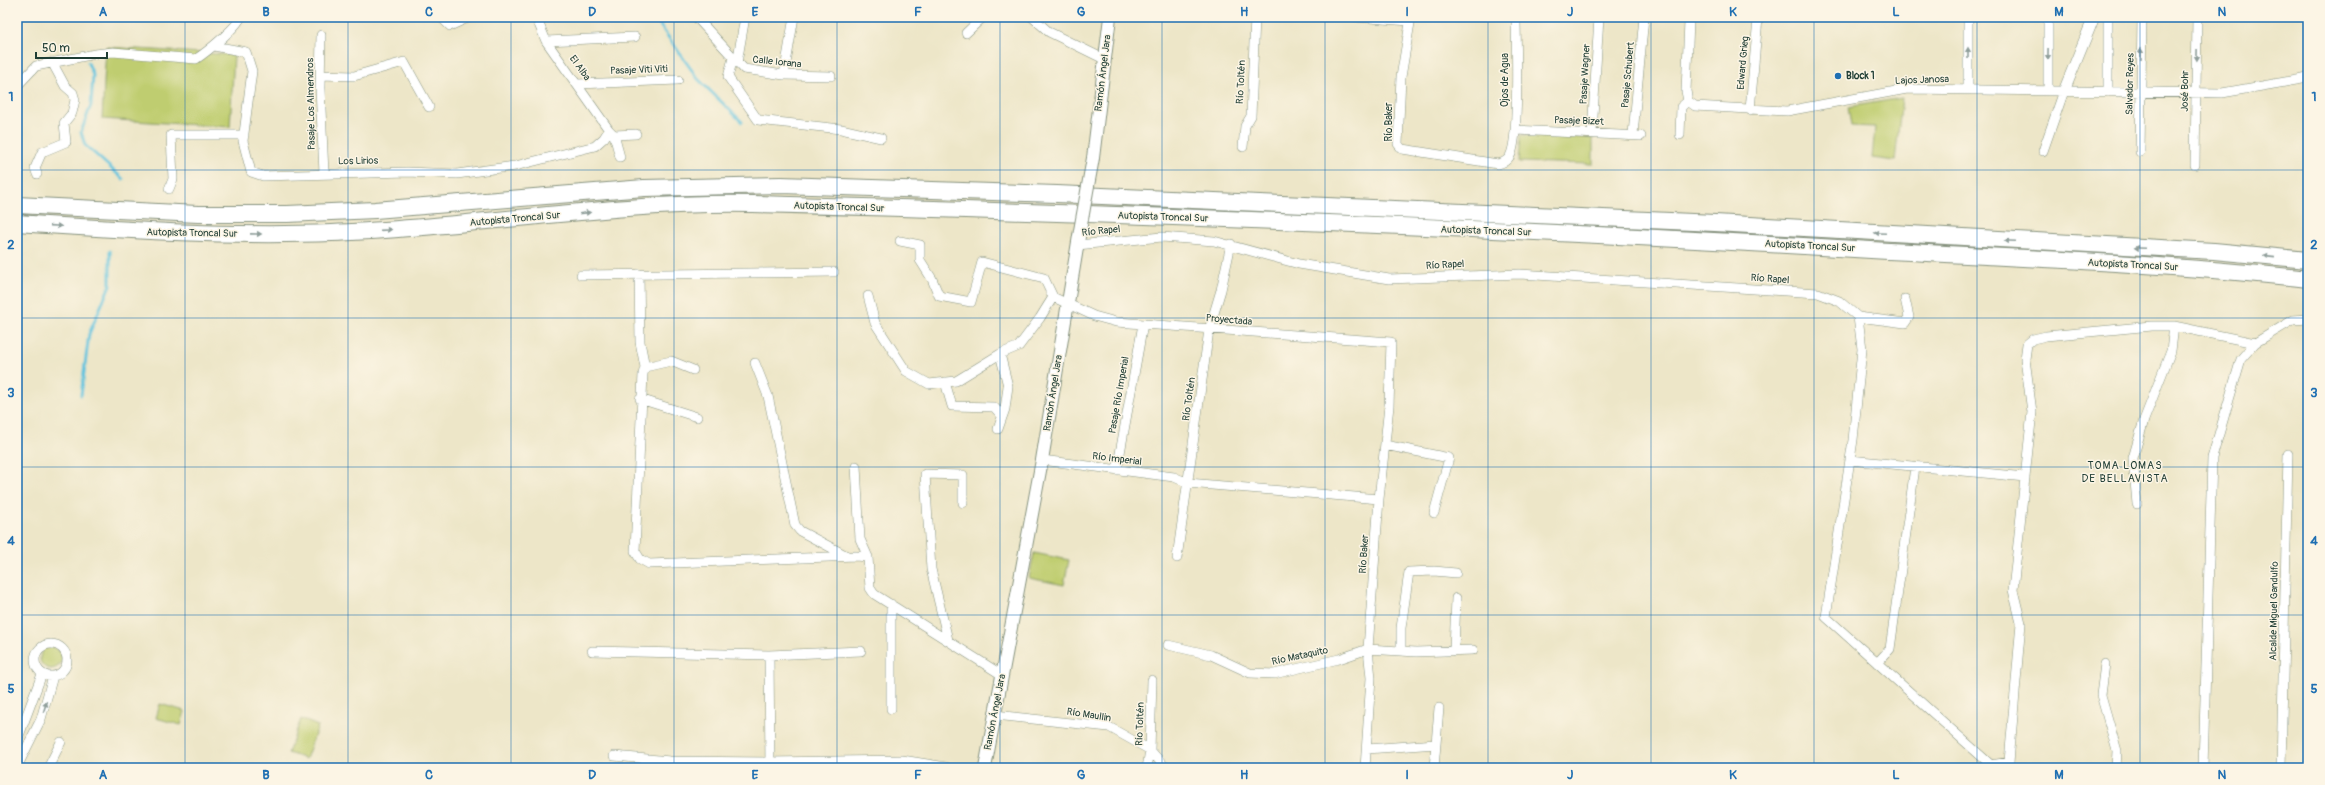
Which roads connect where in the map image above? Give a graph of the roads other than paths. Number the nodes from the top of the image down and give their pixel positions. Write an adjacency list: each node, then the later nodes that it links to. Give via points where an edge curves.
1 (242, 17): 29 (street)
2 (441, 17): 3 (street, via 450,26)
3 (470, 17)
4 (536, 17): 28 (street, El Alba)
5 (745, 17): 31 (street)
6 (794, 17): 34 (street)
7 (983, 17): 25 (street)
8 (1032, 17): 30 (street, via 1049,32)
9 (1110, 17): 30 (main road, Ramón Ángel Jara)
10 (1256, 17): 58 (street, Río Toltén, via 1251,116 1245,126)
11 (1356, 17): 24 (street)
12 (1516, 17): 49 (street, Ojos de Agua)
13 (1599, 17): 51 (street, Pasaje Wagner)
14 (1644, 17): 54 (street, Pasaje Schubert)
15 (1687, 17): 46 (street, via 1690,21 1686,92)
16 (1968, 17): 40 (street, one-way to 16)
17 (2048, 17): 41 (street, one-way to 41)
18 (2094, 17): 42 (street)
19 (2108, 17): 43 (street)
20 (2142, 17): 44 (street, Salvador Reyes, one-way to 20)
21 (2197, 17): 45 (street, José Bohr, one-way to 45)
22 (697, 18): 31 (street, Calle Iorana)
23 (1758, 18): 48 (street, Edward Grieg)
24 (1410, 19): 57 (street, Río Baker, via 1401,77 1398,144 1402,149 1498,164 1511,156)
25 (966, 33)
26 (321, 35): 33 (street, Pasaje Los Almendros)
27 (636, 37): 28 (street)
28 (546, 42): 38 (street, El Alba)
29 (214, 46): 32 (street, via 196,59 113,52); 53 (street, Los Lirios, via 246,52 252,71)
30 (1104, 58): 68 (main road, Ramón Ángel Jara, bridge, via 1092,158)
31 (735, 61): 34 (street, Calle Iorana, via 744,69); 56 (street, via 728,77 758,120 841,129)
32 (52, 62): 39 (street, via 36,66); 64 (street, via 75,100 72,113 64,123 66,142 42,152 35,168)
33 (320, 75): 47 (street, via 354,76 404,62); 63 (street, Pasaje Los Almendros)
34 (784, 75): 35 (street, Calle Iorana)
35 (831, 76)
36 (2308, 78): 45 (street, Lajos Janosa, via 2222,93)
37 (678, 80): 38 (street, Pasaje Viti Viti)
38 (578, 84): 50 (street, El Alba)
39 (17, 86)
40 (1968, 90): 41 (street, Lajos Janosa); 48 (street, Lajos Janosa, via 1907,89 1787,111)
41 (2048, 90): 42 (street, Lajos Janosa)
42 (2064, 90): 43 (street, Lajos Janosa); 59 (street)
43 (2108, 92): 44 (street, Lajos Janosa)
44 (2141, 92): 45 (street, Lajos Janosa); 60 (street, Salvador Reyes)
45 (2196, 92): 62 (street, José Bohr)
46 (1688, 101): 48 (street, Lajos Janosa, via 1695,106); 55 (street, via 1681,107)
47 (429, 107)
48 (1750, 110)
49 (1516, 130): 51 (street, Pasaje Bizet); 57 (street, Ojos de Agua)
50 (611, 132): 52 (street); 61 (street, El Alba); 63 (street, Los Lirios, via 594,146 515,166 475,172)
51 (1592, 133): 54 (street, Pasaje Bizet)
52 (636, 134)
53 (244, 135): 63 (street, Los Lirios, via 243,141 251,172 263,176); 65 (street, via 172,135 173,179)
54 (1637, 135)
55 (1680, 135)
56 (881, 138)
57 (1514, 144)
58 (1243, 147)
59 (2043, 151)
60 (2140, 152)
61 (620, 156)
62 (2195, 165)
63 (324, 173)
64 (37, 174)
65 (169, 189)
66 (17, 205): 71 (highway, Autopista Troncal Sur, one-way to 66, via 2214,251 1707,223 1057,194 781,185 651,188 375,210 287,214 198,214)
67 (17, 223): 75 (highway, Autopista Troncal Sur, one-way to 75, via 147,232 332,233 405,229 637,207 731,204 1157,216 1745,242 2204,269)
68 (1078, 240): 70 (street, Río Rapel, via 1162,237); 79 (main road, Ramón Ángel Jara)
69 (900, 241): 77 (street, via 920,245 920,260 939,296 971,302 982,262 1044,278)
70 (1231, 244): 80 (street, Río Rapel, via 1300,264 1389,279 1520,274 1818,293 1839,301); 84 (street, Río Toltén)
71 (2308, 260)
72 (834, 272): 73 (street)
73 (639, 274): 74 (street); 89 (street, via 640,342)
74 (581, 275)
75 (2308, 278)
76 (868, 296): 91 (street, via 875,322 906,371 928,384)
77 (1053, 297): 79 (street, Proyectada); 87 (street, via 1019,346)
78 (1905, 299): 80 (street, via 1909,317 1905,322)
79 (1068, 304): 82 (street, Proyectada, via 1094,316 1116,322); 98 (main road, Ramón Ángel Jara)
80 (1858, 317): 99 (street, via 1862,348)
81 (2308, 318): 86 (street, via 2293,320)
82 (1143, 324): 84 (street, Proyectada); 102 (street, Pasaje Río Imperial)
83 (2174, 326): 86 (street); 103 (street, via 2046,336 2033,339 2027,344 2025,358 2032,412); 107 (street, via 2171,351 2144,420 2133,458)
84 (1209, 330): 85 (street, Proyectada); 104 (street, Río Toltén)
85 (1391, 342): 96 (street, Río Baker, via 1390,406)
86 (2255, 343): 150 (street, via 2241,359 2212,458)
87 (1000, 354): 91 (street, via 956,380); 93 (street, via 1008,386)
88 (755, 363): 109 (street, via 768,396 795,525 800,532)
89 (645, 367): 90 (street, via 671,361); 92 (street)
90 (693, 370)
91 (945, 382): 93 (street, via 952,406 994,407)
92 (640, 399): 94 (street); 109 (street, via 635,551 640,559 649,564)
93 (1002, 416): 95 (street)
94 (697, 417)
95 (998, 429)
96 (1385, 445): 105 (street, Río Baker); 108 (street, via 1449,458)
97 (2288, 454): 151 (street, Alcalde Miguel Gandulfo)
98 (1042, 460): 102 (street, Río Imperial); 127 (main road, Ramón Ángel Jara)
99 (1850, 460): 101 (street); 124 (street, via 1826,616)
100 (856, 466): 110 (street, via 860,539)
101 (1916, 466): 103 (street); 124 (street, via 1890,649)
102 (1117, 470): 104 (street, Río Imperial, via 1174,477)
103 (2025, 477): 140 (street, via 2013,590 2021,623)
104 (1188, 483): 105 (street); 111 (street, Río Toltén)
105 (1379, 499): 117 (street, Río Baker)
106 (963, 503): 115 (street, via 963,475 925,474 931,569)
107 (2137, 504)
108 (1434, 513)
109 (847, 556): 110 (street)
110 (868, 557): 114 (street, via 870,588 874,594)
111 (1177, 558)
112 (1456, 573): 121 (street, via 1409,572 1401,628)
113 (1456, 598): 122 (street)
114 (891, 604): 115 (street); 131 (street)
115 (948, 640): 127 (street)
116 (1168, 645): 117 (street, Río Mataquito, via 1211,655 1250,673 1274,674 1339,659)
117 (1368, 649): 121 (street); 136 (street, Río Baker, via 1371,678)
118 (1473, 650): 122 (street)
119 (592, 651): 123 (street)
120 (861, 651): 123 (street)
121 (1401, 651): 122 (street)
122 (1454, 651)
123 (769, 655): 139 (street)
124 (1877, 663): 140 (street, via 1991,765)
125 (2105, 664): 149 (street, via 2101,695 2117,751)
126 (42, 674): 128 (street); 128 (street, via 36,666 37,651 45,645 56,645 64,651 67,662 63,671); 133 (street)
127 (1002, 675): 132 (main road, Ramón Ángel Jara)
128 (53, 676): 141 (street, one-way to 128, via 41,719)
129 (1152, 680): 137 (street, Río Toltén)
130 (1439, 708): 135 (street)
131 (891, 709)
132 (995, 715): 137 (street, Río Maullin, via 1109,727); 144 (main road, Ramón Ángel Jara)
133 (17, 741)
134 (61, 742): 143 (street)
135 (1436, 744): 136 (street); 148 (street)
136 (1367, 749): 147 (street, Río Baker)
137 (1150, 750): 145 (street, Río Toltén); 146 (street, Río Maullin)
138 (614, 756): 139 (street)
139 (770, 765): 142 (street, via 902,760)
140 (2010, 765)
141 (17, 767)
142 (946, 767)
143 (48, 768)
144 (985, 768)
145 (1146, 768)
146 (1166, 768)
147 (1365, 768)
148 (1434, 768)
149 (2116, 768)
150 (2203, 768)
151 (2281, 768)

